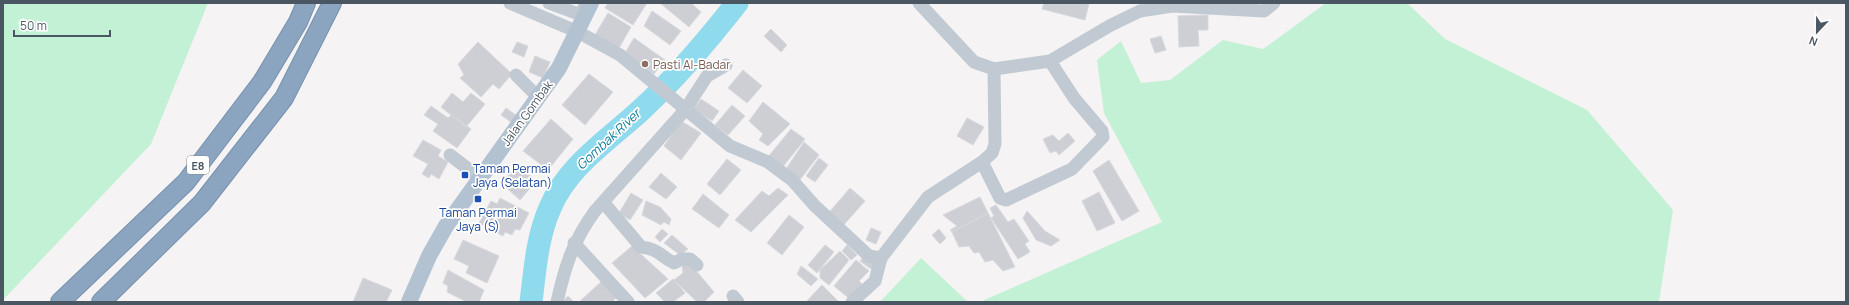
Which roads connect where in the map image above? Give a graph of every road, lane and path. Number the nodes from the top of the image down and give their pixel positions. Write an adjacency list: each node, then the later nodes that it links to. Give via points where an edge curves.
1 (306, 3): 23 (highway, E8, via 298,22 262,82 186,182)
2 (332, 3): 24 (highway, E8, via 284,98 202,203)
3 (510, 3): 9 (street)
4 (549, 3): 5 (street, via 581,15)
5 (586, 3)
6 (590, 3): 9 (main road, Jalan Gombak)
7 (918, 3): 12 (street, via 974,62)
8 (1274, 3): 10 (street, via 1264,11 1172,6 1140,11 1111,25)
9 (578, 32): 14 (main road, Jalan Gombak, via 559,68); 15 (street, via 620,55)
10 (1050, 62): 12 (street); 17 (street, via 1074,98 1102,132 1103,137 1072,169 1006,200 1000,198)
11 (726, 65): 15 (street, via 707,76)
12 (994, 68): 17 (street, via 995,144 992,153)
13 (516, 76): 14 (street)
14 (538, 97): 18 (main road, Jalan Gombak)
15 (685, 110): 19 (street); 21 (street, via 730,146 768,162 786,175 814,206 869,256)
16 (450, 156): 18 (street)
17 (982, 162): 21 (street, via 928,197)
18 (480, 178): 25 (main road, Jalan Gombak, via 446,226 429,256)
19 (604, 203): 20 (street); 22 (street, via 641,247 656,250 674,263 690,259)
20 (574, 243): 26 (street); 27 (street)
21 (881, 258): 28 (street, via 875,281)
22 (697, 265)
23 (60, 302)
24 (101, 302)
25 (409, 302)
26 (557, 302)
27 (628, 302)
28 (852, 302)

